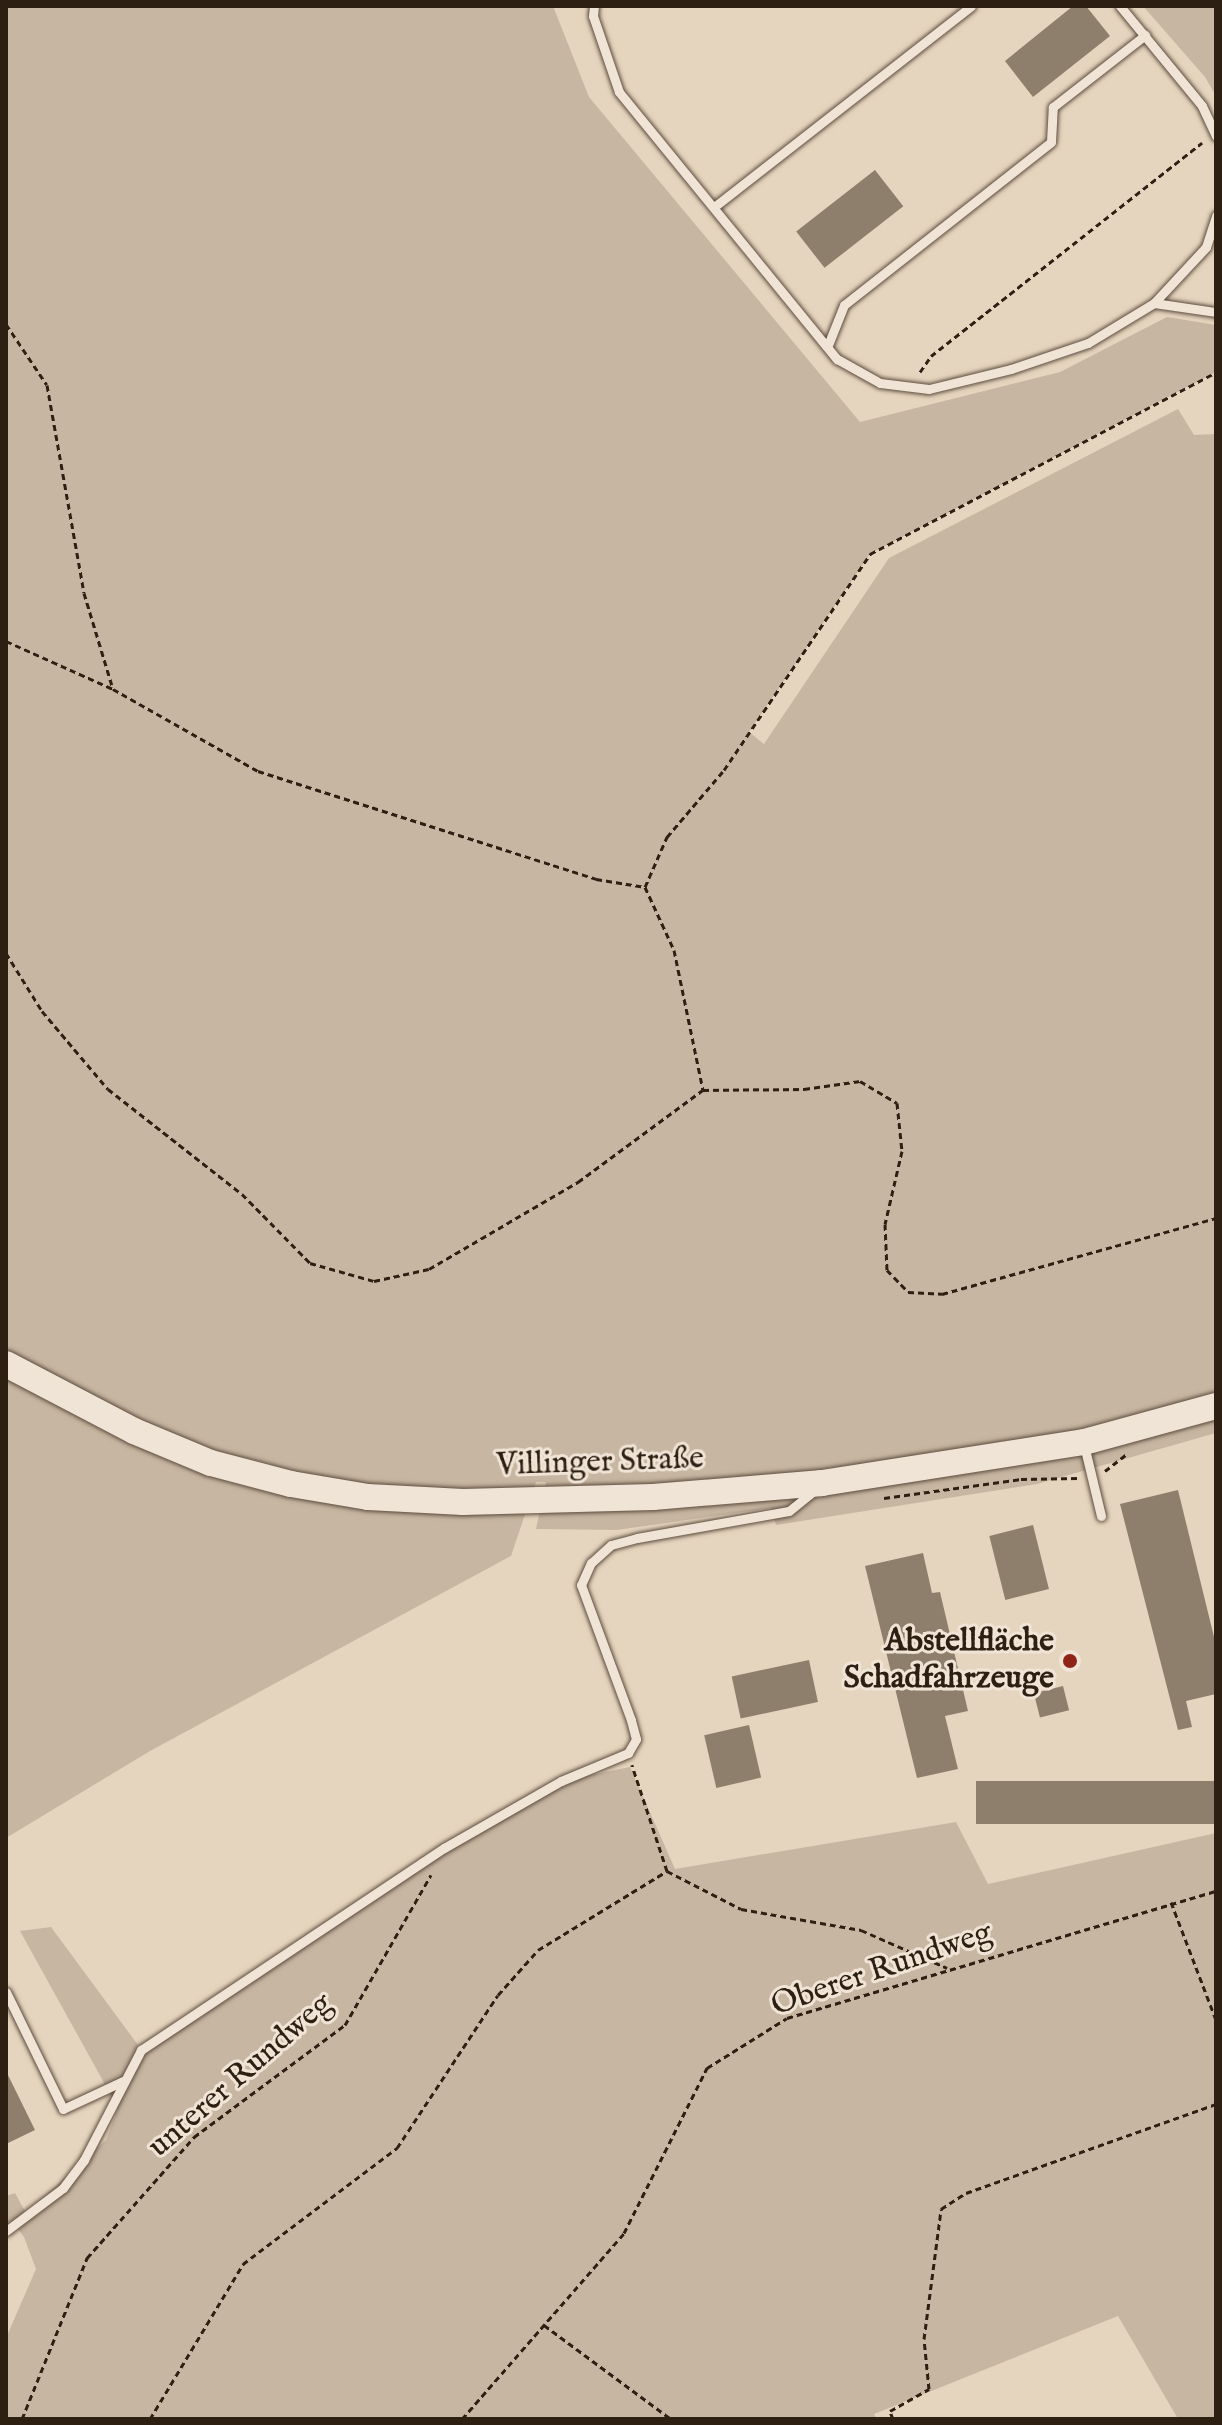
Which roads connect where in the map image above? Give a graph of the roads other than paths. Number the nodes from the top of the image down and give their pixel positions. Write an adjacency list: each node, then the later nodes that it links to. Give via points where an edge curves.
1 (594, 6): 6 (lane, via 619,92)
2 (971, 6): 6 (lane)
3 (1120, 6): 4 (lane)
4 (1145, 35): 5 (lane, via 1202,106); 10 (lane, via 1053,107 1051,142 844,305)
5 (1216, 135)
6 (714, 207): 10 (lane)
7 (1216, 216): 8 (lane, via 1206,247)
8 (1154, 303): 9 (lane); 10 (lane, via 1088,343 929,389 880,383 837,359)
9 (1216, 312)
10 (828, 345)
11 (6, 1364): 14 (main road, Villinger Straße, via 134,1431 211,1463 368,1497 552,1501)
12 (1216, 1406): 13 (main road, Villinger Straße)
13 (1084, 1442): 14 (main road, Villinger Straße); 15 (lane)
14 (822, 1483): 17 (lane, via 810,1499 789,1511 611,1545 591,1563 581,1585 631,1720 636,1739 628,1753 561,1781 444,1848 141,2050)
15 (1101, 1516)
16 (6, 1992): 17 (lane, via 63,2109)
17 (123, 2081): 18 (lane, via 84,2160 63,2188)
18 (6, 2231)

